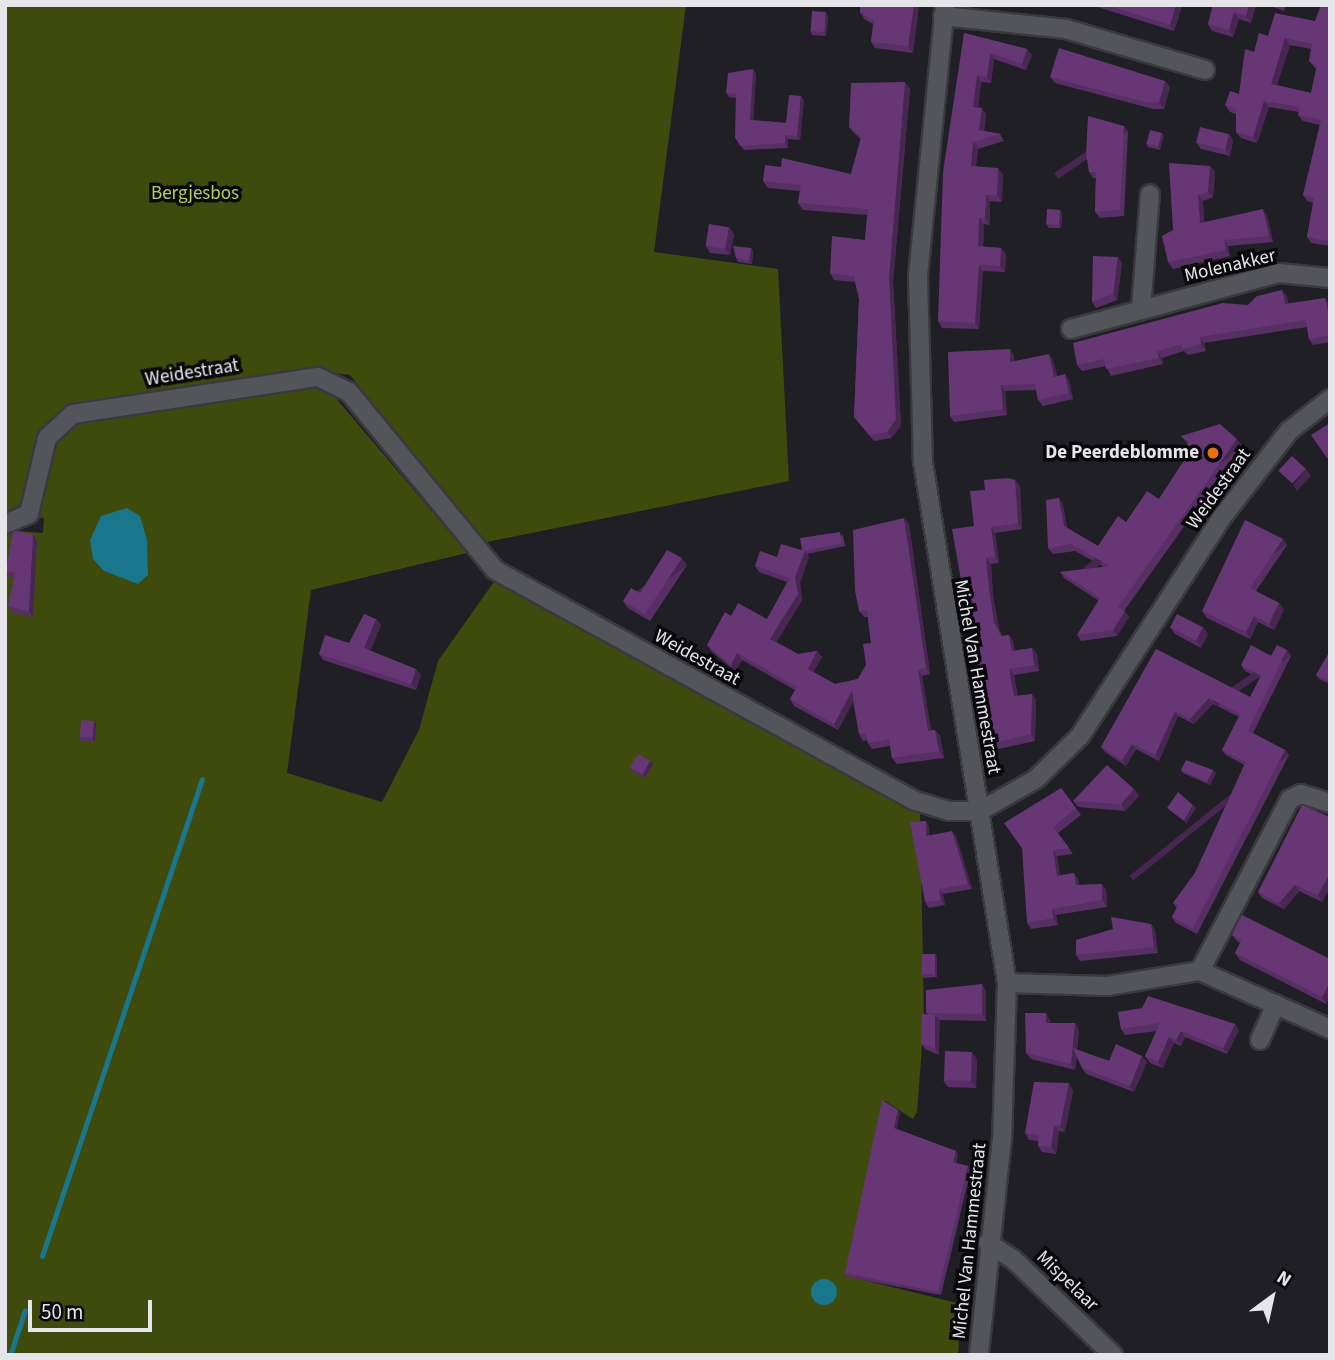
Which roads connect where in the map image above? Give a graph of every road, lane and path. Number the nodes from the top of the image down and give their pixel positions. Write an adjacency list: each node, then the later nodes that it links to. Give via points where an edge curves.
1 (944, 10): 2 (street, via 1066,29); 10 (street, Michel Van Hammestraat, via 918,275 918,368 937,572)
2 (1205, 70)
3 (1150, 194): 5 (street)
4 (1330, 278): 5 (street, Molenakker, via 1279,273)
5 (1141, 310): 6 (street, Molenakker)
6 (1071, 329)
7 (1330, 399): 10 (street, Weidestraat, via 1289,431 1223,516 1080,736 1036,779)
8 (5, 524): 10 (street, Weidestraat, via 29,514 47,438 73,414 318,377 349,392 495,570 916,801 949,811)
9 (1330, 803): 11 (street, via 1301,794 1290,799)
10 (980, 811): 12 (street, Michel Van Hammestraat)
11 (1200, 971): 12 (street, via 1107,986); 13 (street, via 1261,1003)
12 (1007, 983): 16 (street, Michel Van Hammestraat, via 1002,1139)
13 (1276, 1004): 14 (street); 15 (street)
14 (1330, 1028)
15 (1260, 1040)
16 (988, 1243): 17 (street, Michel Van Hammestraat); 18 (street, Mispelaar)
17 (979, 1355)
18 (1113, 1355)

